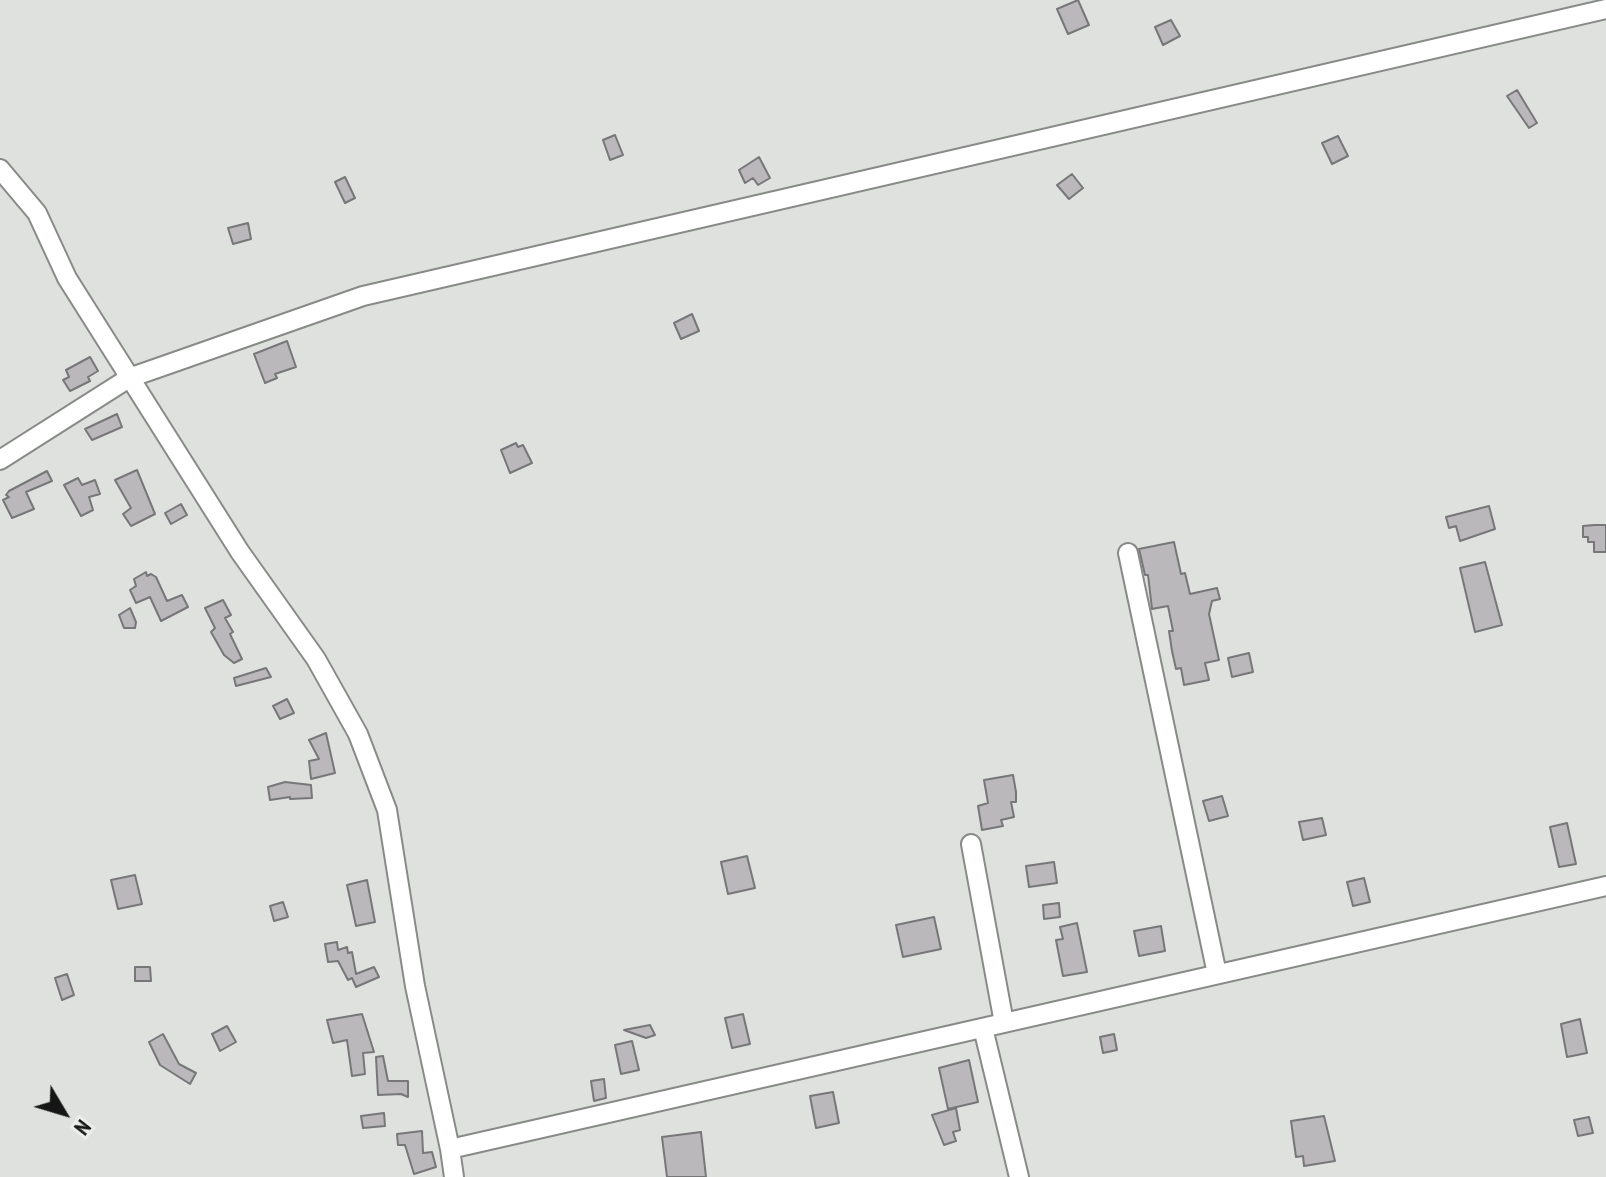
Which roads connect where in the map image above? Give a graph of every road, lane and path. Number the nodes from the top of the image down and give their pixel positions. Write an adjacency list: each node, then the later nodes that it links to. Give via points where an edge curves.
1 (1606, 9): 3 (street, via 363,296)
2 (0, 169): 3 (street, via 37,213 67,278)
3 (129, 378): 4 (street); 11 (street, via 316,659 358,734 387,810 415,986)
4 (0, 460)
5 (1128, 553): 8 (street)
6 (971, 844): 9 (street)
7 (1606, 886): 8 (street)
8 (1217, 974): 9 (street)
9 (1004, 1023): 10 (street)
10 (983, 1028): 11 (street); 13 (street)
11 (450, 1149): 12 (street)
12 (454, 1177)
13 (1019, 1177)

